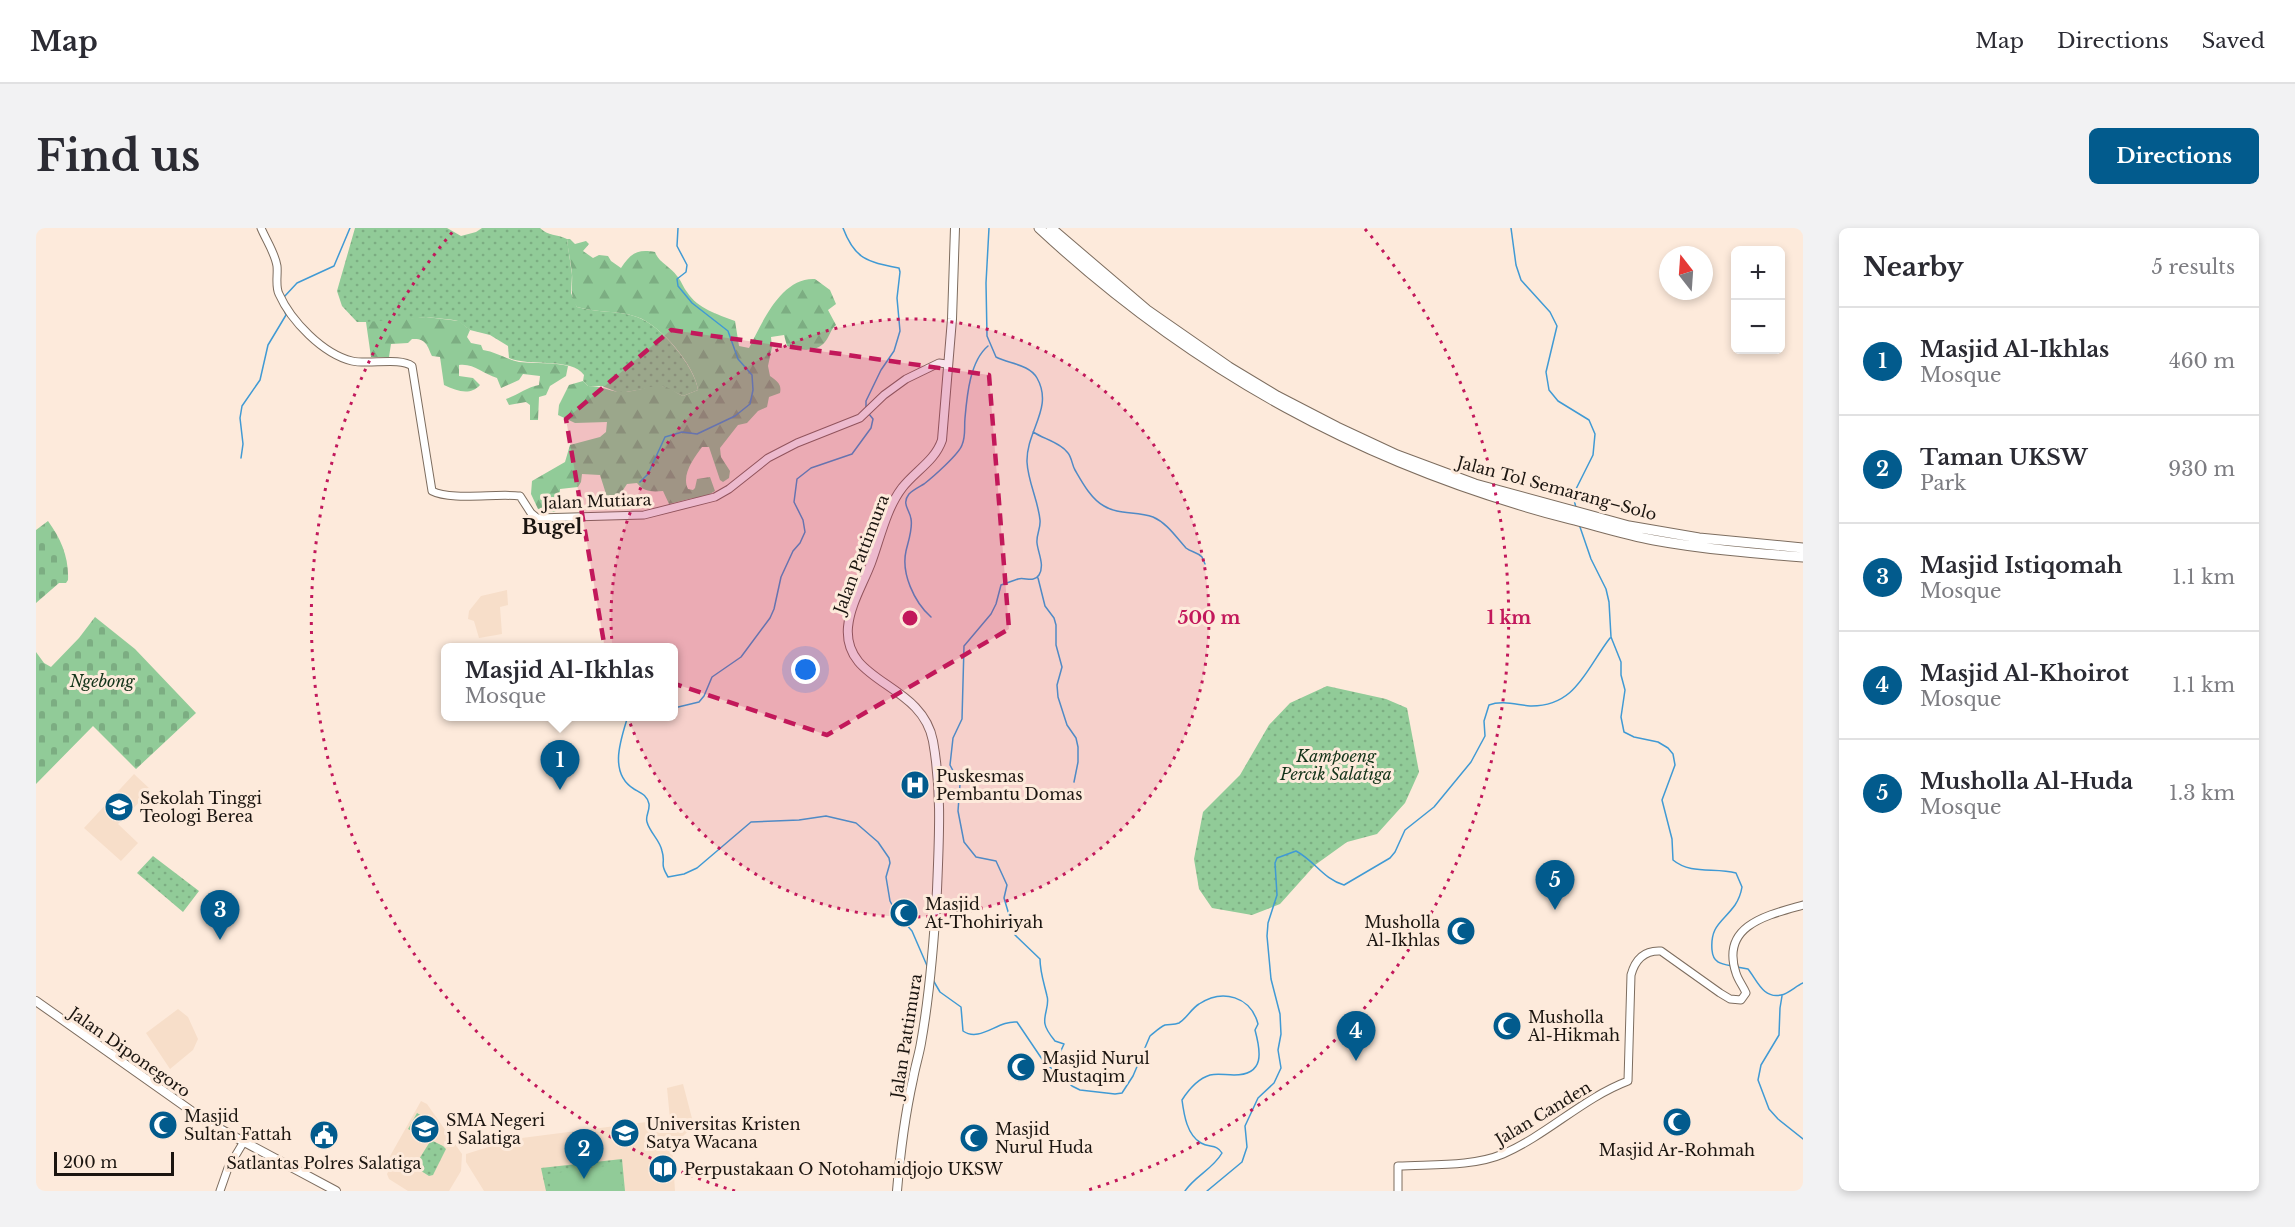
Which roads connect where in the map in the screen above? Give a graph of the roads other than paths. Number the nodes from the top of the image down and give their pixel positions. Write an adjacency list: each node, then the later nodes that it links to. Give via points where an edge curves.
1 (261, 228): 5 (street, Jalan Mutiara, via 277,265 278,294 312,338 351,361 405,362 411,366 432,491 520,496 537,518 656,513 715,497 768,458 855,422 906,379 939,363)
2 (955, 228): 5 (main road, Jalan Pattimura)
3 (1039, 228): 6 (highway, Jalan Tol Semarang–Solo, via 1149,320 1274,402 1395,462 1464,488)
4 (1051, 228): 6 (highway, Jalan Tol Semarang–Solo, via 1147,310 1277,396 1397,455)
5 (947, 364): 15 (main road, Jalan Pattimura, via 940,446 898,494 853,607 848,632 849,646 861,665 920,710 927,720 938,774 940,803 930,980)
6 (1523, 502): 7 (highway, Jalan Tol Semarang–Solo)
7 (1628, 530): 8 (highway, Jalan Tol Semarang–Solo); 9 (highway, Jalan Tol Semarang–Solo, via 1653,540)
8 (1803, 548)
9 (1803, 557)
10 (1803, 905): 16 (street, Jalan Canden, via 1755,922 1734,941 1732,955 1746,993 1741,1000 1720,993 1661,951 1640,957 1631,975 1628,1081 1497,1156 1398,1166)
11 (36, 1001): 12 (main road, Jalan Diponegoro, via 185,1107)
12 (243, 1143): 13 (street); 14 (main road, Jalan Diponegoro)
13 (220, 1191)
14 (336, 1191)
15 (897, 1191)
16 (1398, 1191)

